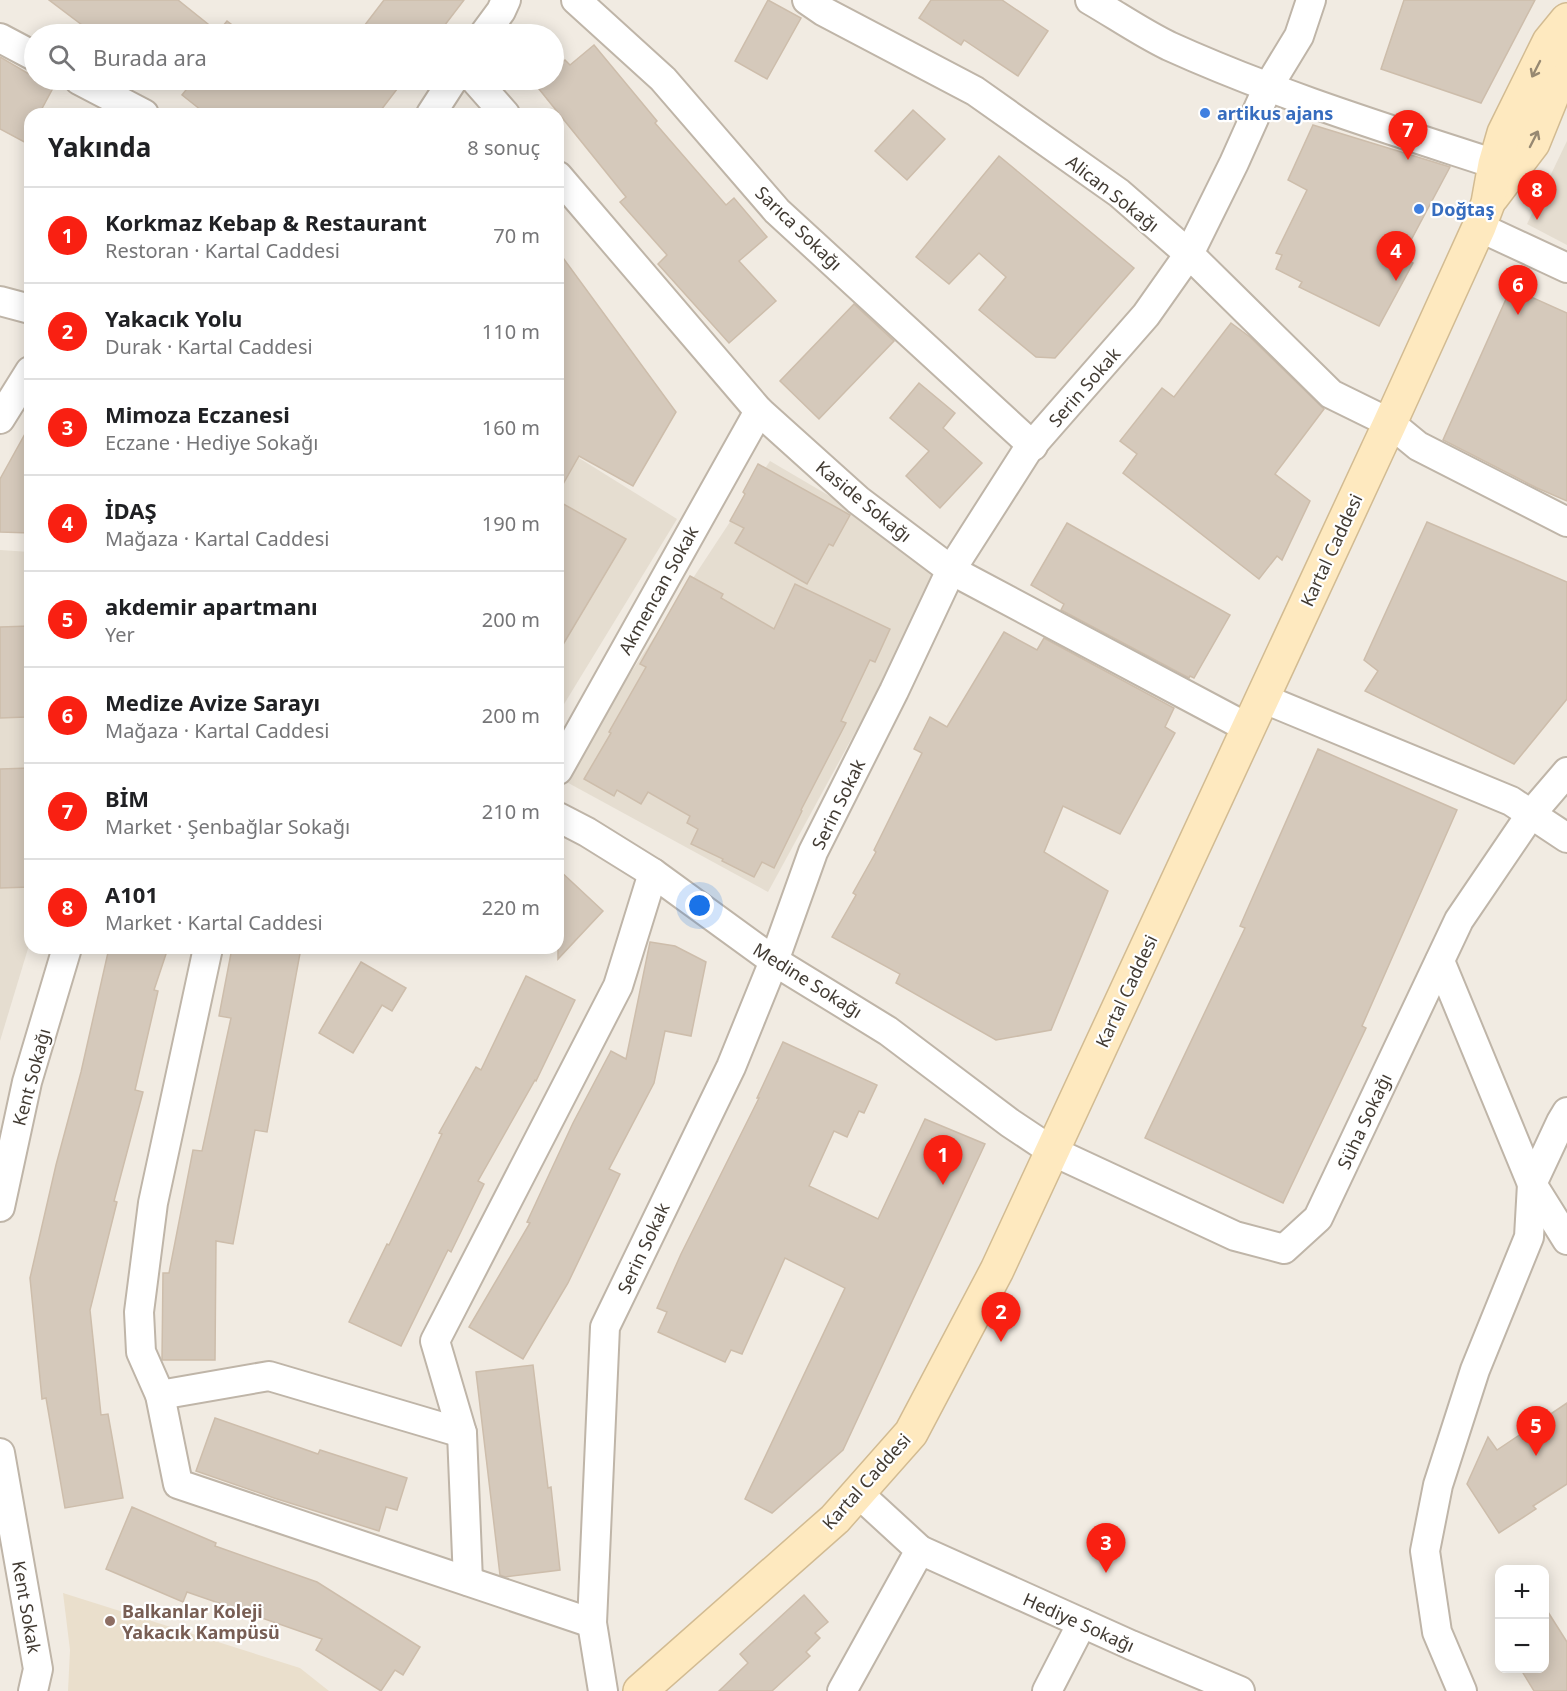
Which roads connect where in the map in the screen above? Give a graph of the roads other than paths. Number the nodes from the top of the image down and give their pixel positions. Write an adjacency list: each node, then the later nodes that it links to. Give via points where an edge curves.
1 (576, 0): 29 (street, Sarıca Sokağı, via 663,79 777,211)
2 (807, 0): 21 (street, Alican Sokağı, via 975,91 1119,194)
3 (1090, 0): 11 (street, via 1167,45)
4 (1311, 0): 11 (street, Serin Sokak, via 1299,36)
5 (498, 4): 7 (street)
6 (1567, 20): 18 (main road, Kartal Caddesi, one-way to 18, via 1549,42 1504,133)
7 (489, 24)
8 (0, 38): 9 (street)
9 (24, 51)
10 (1567, 59): 20 (main road, Kartal Caddesi, one-way to 10, via 1533,143)
11 (1268, 87): 18 (street); 21 (street, Serin Sokak)
12 (98, 90): 15 (street)
13 (447, 90): 16 (street)
14 (484, 90): 17 (street)
15 (133, 108)
16 (435, 108)
17 (500, 108)
18 (1495, 164): 20 (main road, Kartal Caddesi)
19 (564, 183): 26 (street, Kaside Sokağı)
20 (1483, 215): 22 (street); 28 (main road, Kartal Caddesi)
21 (1189, 254): 28 (street, Alican Sokağı, via 1331,394); 29 (street, Serin Sokak, via 1146,315)
22 (1567, 268)
23 (0, 301): 24 (street)
24 (24, 307)
25 (24, 381): 27 (street)
26 (759, 411): 31 (street, Kaside Sokağı, via 858,500); 34 (street, Akmencan Sokak)
27 (0, 419)
28 (1390, 423): 30 (street, Alican Sokağı, via 1418,446); 32 (main road, Kartal Caddesi)
29 (1033, 446): 31 (street, Serin Sokak)
30 (1567, 522)
31 (951, 570): 33 (street, Kaside Sokağı); 42 (street, Serin Sokak, via 813,852)
32 (1262, 698): 33 (main road, Kartal Caddesi); 36 (street, via 1511,801)
33 (1248, 728): 45 (main road, Kartal Caddesi)
34 (564, 759)
35 (1567, 772): 36 (street, Süha Sokağı)
36 (1531, 814): 38 (street); 43 (street, Süha Sokağı, via 1459,920)
37 (564, 820): 39 (street, Medine Sokağı)
38 (1567, 838)
39 (653, 873): 42 (street, Medine Sokağı); 50 (street, via 618,986 435,1341)
40 (65, 954): 47 (street, Kent Sokağı, via 27,1082)
41 (207, 954): 49 (street, via 153,1203 139,1312 141,1352)
42 (774, 961): 45 (street, Medine Sokağı, via 888,1031); 55 (street, Serin Sokak, via 731,1067 605,1327)
43 (1440, 961): 45 (street, Süha Sokağı, via 1318,1218 1284,1249 1235,1236); 46 (street)
44 (1567, 1112): 46 (street)
45 (1052, 1151): 52 (main road, Kartal Caddesi, via 997,1269 911,1432)
46 (1532, 1184): 48 (street); 63 (street, via 1529,1237 1475,1370 1438,1485 1425,1551 1437,1632)
47 (0, 1207)
48 (1567, 1240)
49 (159, 1395): 50 (street, via 269,1376); 54 (street, via 178,1484)
50 (462, 1433): 54 (street)
51 (0, 1453): 57 (street, Kent Sokak, via 38,1669)
52 (858, 1493): 53 (street, Hediye Sokağı); 59 (main road, Kartal Caddesi, via 835,1519)
53 (920, 1550): 56 (street, Hediye Sokağı); 60 (street)
54 (468, 1581): 55 (street)
55 (592, 1623): 58 (street, Serin Sokak)
56 (1082, 1623): 61 (street); 62 (street, Hediye Sokağı)
57 (33, 1691)
58 (603, 1691)
59 (640, 1691)
60 (842, 1691)
61 (1047, 1691)
62 (1240, 1691)
63 (1462, 1691)

